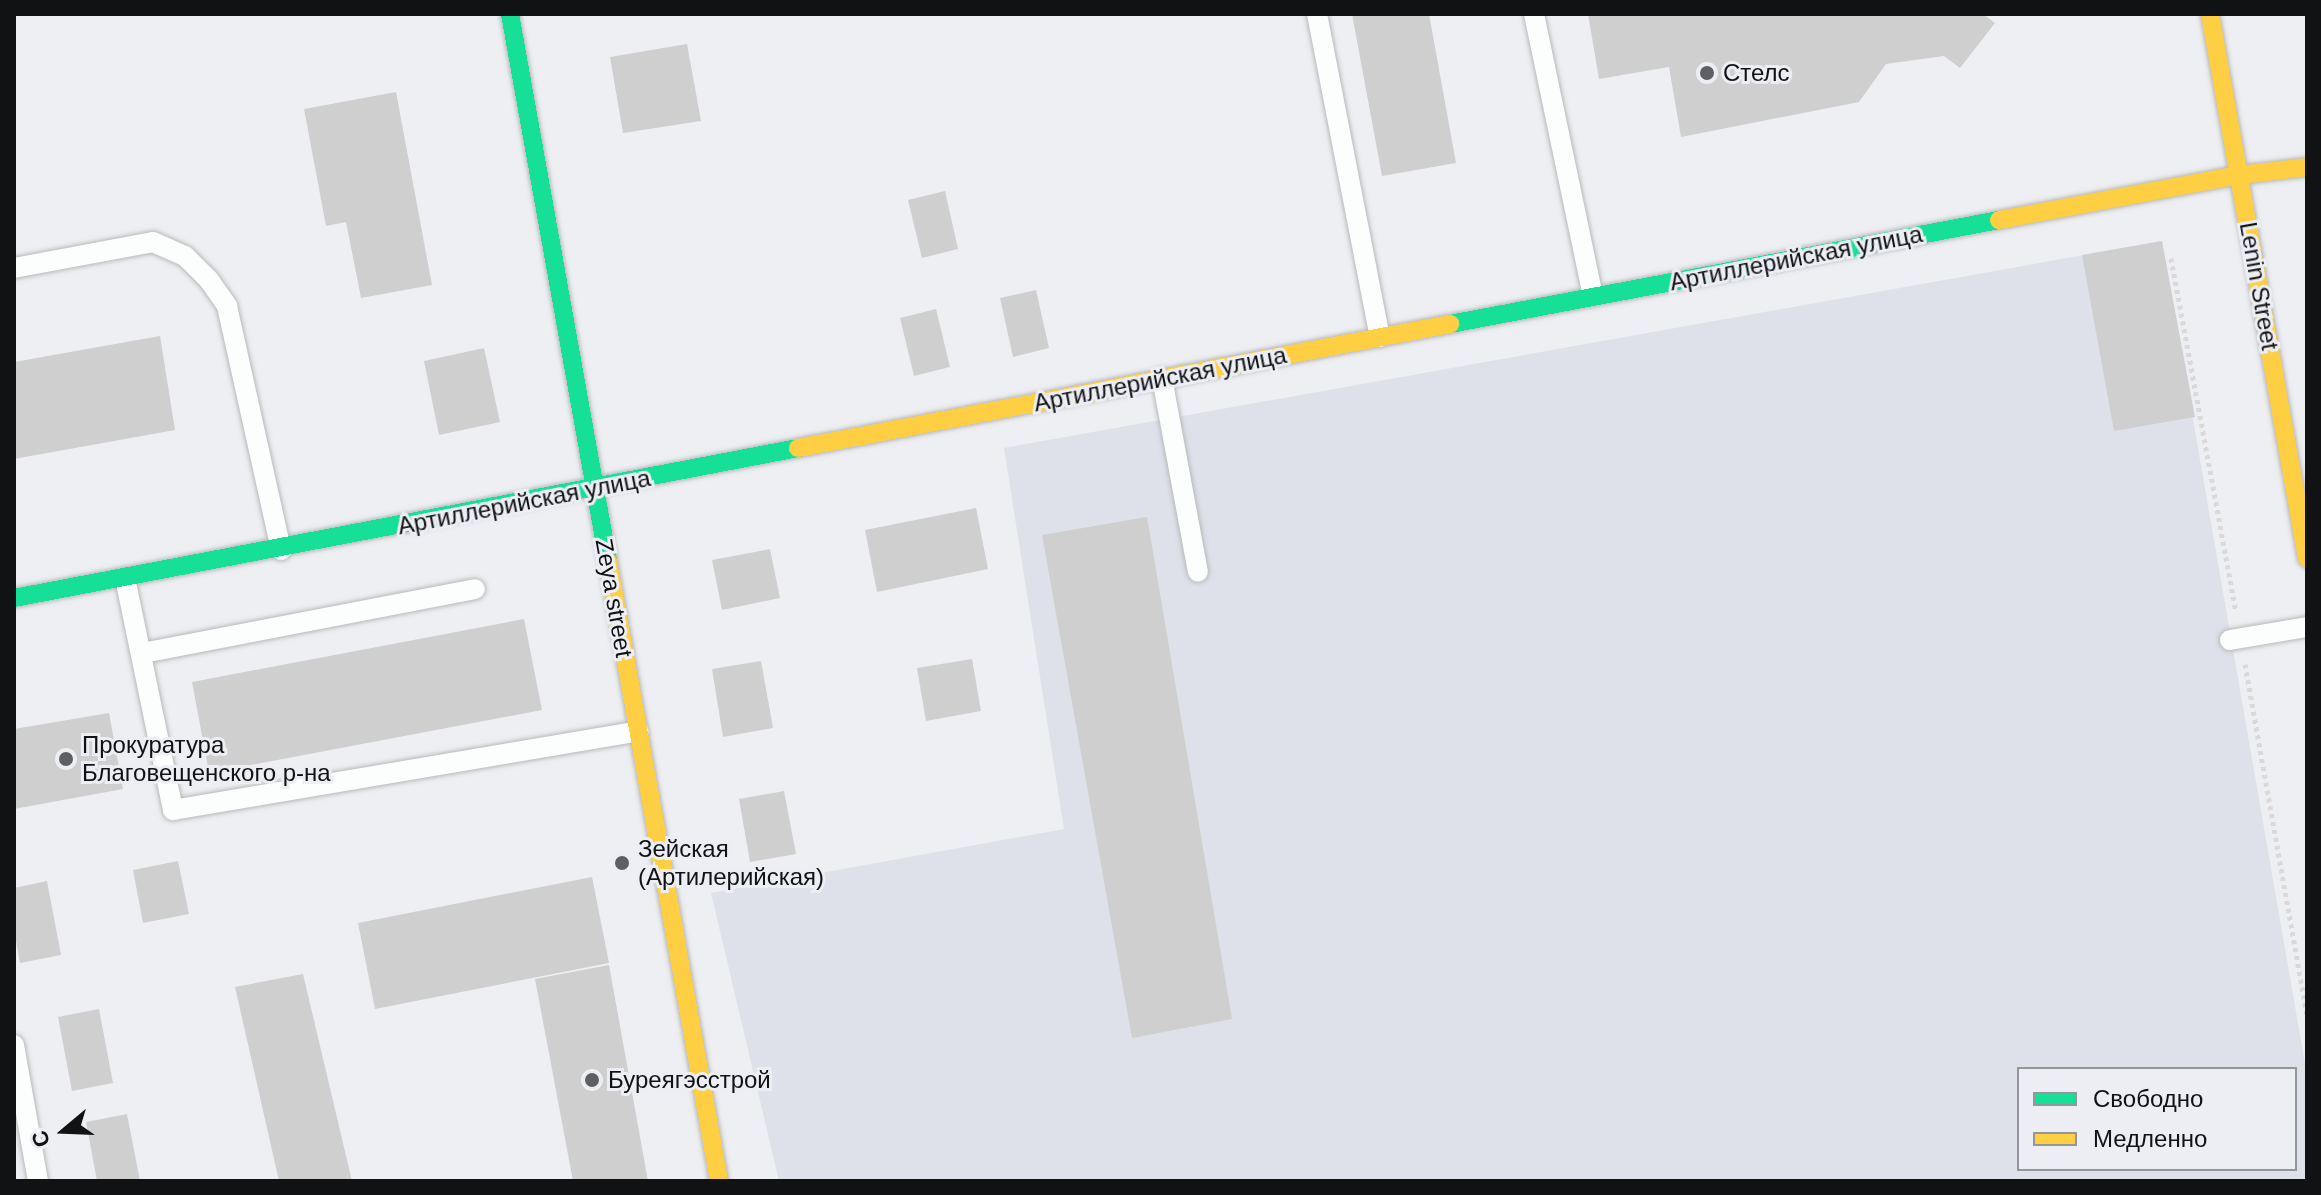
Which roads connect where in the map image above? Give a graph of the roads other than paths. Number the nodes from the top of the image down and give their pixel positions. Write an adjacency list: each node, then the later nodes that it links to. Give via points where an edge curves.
1 (510, 14): 11 (street, Zeya street)
2 (1317, 14): 9 (lane)
3 (1534, 14): 8 (lane)
4 (2210, 14): 6 (street, Lenin Street)
5 (2307, 167): 6 (street, Артиллерийская улица)
6 (2240, 175): 8 (street, Артиллерийская улица); 13 (street, Lenin Street)
7 (14, 268): 12 (lane, via 153,242 185,256 209,280 227,306)
8 (1593, 296): 9 (street, Артиллерийская улица)
9 (1380, 337): 10 (street, Артиллерийская улица)
10 (1162, 378): 11 (street, Артиллерийская улица); 14 (lane)
11 (595, 488): 12 (street, Артиллерийская улица); 21 (street, Zeya street)
12 (281, 550): 15 (street, Артиллерийская улица)
13 (2307, 558)
14 (1198, 572)
15 (125, 578): 17 (street, Артиллерийская улица); 20 (lane)
16 (475, 589): 20 (lane)
17 (14, 598)
18 (2307, 627): 19 (lane)
19 (2230, 640)
20 (143, 653): 21 (lane, via 173,810)
21 (638, 731): 24 (street, Zeya street)
22 (14, 1045): 23 (lane)
23 (38, 1181)
24 (719, 1181)

